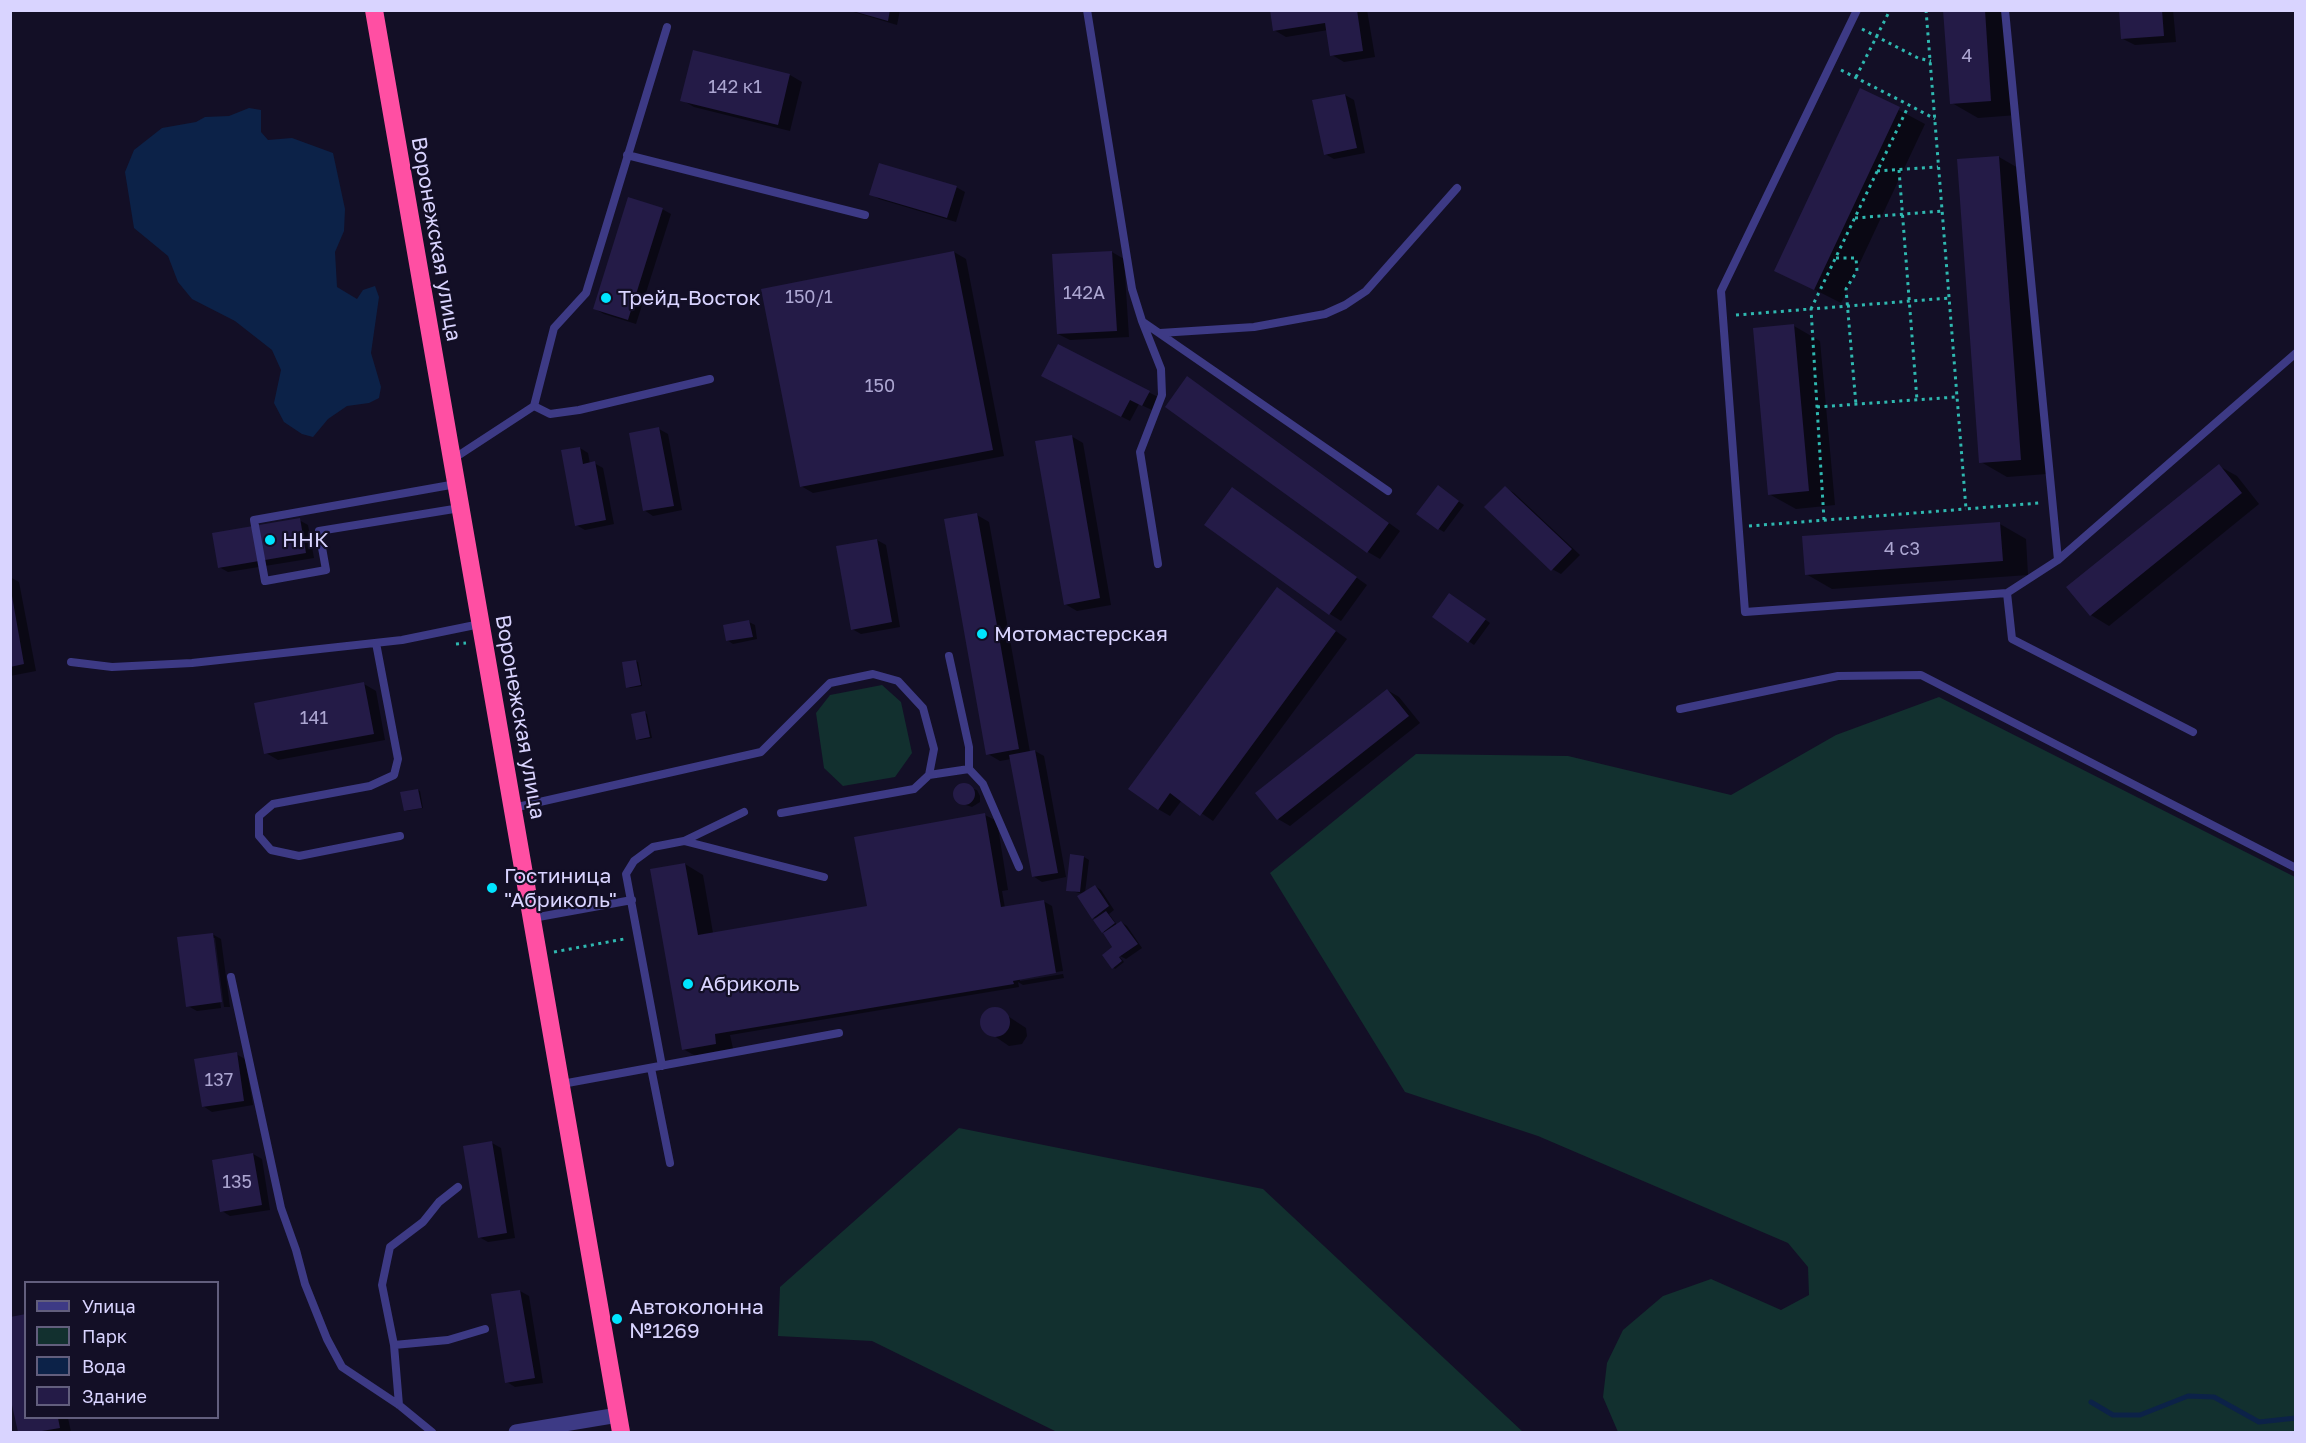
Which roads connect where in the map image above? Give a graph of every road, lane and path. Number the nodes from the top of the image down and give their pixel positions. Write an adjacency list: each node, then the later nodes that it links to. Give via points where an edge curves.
1 (374, 10): 39 (highway, Воронежская улица)
2 (1087, 10): 30 (lane, via 1132,288)
3 (1857, 10): 7 (lane)
4 (1890, 10): 9 (path)
5 (1926, 10): 10 (path)
6 (2005, 10): 42 (lane)
7 (1851, 23): 9 (path); 11 (lane)
8 (667, 27): 15 (lane)
9 (1876, 36): 10 (path); 12 (path)
10 (1930, 61): 14 (path)
11 (1831, 64): 12 (path); 29 (lane, via 1721,291)
12 (1856, 77): 13 (path)
13 (1909, 105): 14 (path); 18 (path)
14 (1935, 119): 16 (path)
15 (627, 155): 22 (lane); 37 (lane, via 586,293 554,328)
16 (1939, 167): 17 (path); 20 (path)
17 (1899, 170): 18 (path); 21 (path)
18 (1877, 171): 23 (path)
19 (1457, 188): 31 (lane, via 1366,291 1346,305 1325,314 1254,327)
20 (1942, 211): 21 (path); 25 (path)
21 (1902, 214): 23 (path); 26 (path)
22 (865, 215)
23 (1855, 218): 24 (path)
24 (1836, 258): 27 (path, via 1856,258 1857,271 1846,289); 28 (path)
25 (1949, 298): 26 (path); 44 (path)
26 (1909, 301): 27 (path); 35 (path)
27 (1848, 306): 28 (path); 36 (path)
28 (1811, 309): 29 (path); 38 (path)
29 (1723, 316): 46 (lane)
30 (1142, 321): 31 (lane); 48 (lane, via 1161,369 1162,395 1140,452)
31 (1160, 333): 41 (lane)
32 (2295, 352): 47 (lane)
33 (710, 379): 37 (lane, via 579,410 550,414)
34 (1957, 397): 35 (path)
35 (1917, 400): 36 (path)
36 (1856, 405): 38 (path)
37 (534, 406): 39 (lane)
38 (1817, 407): 45 (path)
39 (451, 460): 40 (highway, Воронежская улица)
40 (456, 484): 43 (highway, Воронежская улица); 43 (lane, via 254,520 265,580 326,570 319,531)
41 (1388, 491)
42 (2052, 502): 44 (path); 47 (lane)
43 (460, 508): 50 (highway, Воронежская улица)
44 (1966, 509): 45 (path)
45 (1824, 520): 46 (path)
46 (1738, 527): 49 (lane, via 1745,612)
47 (2058, 560): 49 (lane)
48 (1158, 564)
49 (2007, 592): 55 (lane, via 2012,639)
50 (480, 624): 51 (lane); 58 (highway, Воронежская улица)
51 (376, 644): 53 (lane, via 192,663 112,667); 61 (lane, via 398,759 394,775 370,786 273,804 259,816 259,836 271,850 299,856)
52 (949, 656): 56 (lane, via 969,747)
53 (71, 662)
54 (1680, 709): 64 (lane, via 1838,676 1921,675)
55 (2193, 732)
56 (969, 769): 57 (lane); 63 (lane, via 983,784)
57 (929, 775): 58 (lane, via 934,749 922,708 898,681 873,674 830,683 761,752); 60 (lane, via 914,789)
58 (513, 808): 67 (highway, Воронежская улица)
59 (744, 812): 62 (lane)
60 (782, 813)
61 (400, 836)
62 (684, 841): 65 (lane); 66 (lane, via 653,847 634,861 627,874)
63 (1020, 867)
64 (2295, 868)
65 (824, 876)
66 (632, 900): 67 (lane); 68 (lane)
67 (533, 918): 69 (highway, Воронежская улица)
68 (638, 936): 69 (path); 72 (lane)
69 (539, 954): 74 (highway, Воронежская улица)
70 (231, 977): 79 (lane, via 281,1208 309,1295 342,1367)
71 (840, 1033): 72 (lane)
72 (662, 1066): 73 (lane)
73 (651, 1068): 74 (lane); 75 (lane)
74 (561, 1084): 80 (highway, Воронежская улица)
75 (670, 1163)
76 (458, 1187): 78 (lane, via 423,1222 390,1247 382,1285)
77 (485, 1329): 78 (lane, via 448,1340)
78 (394, 1345): 79 (lane)
79 (399, 1405): 81 (lane)
80 (619, 1424): 82 (street)
81 (432, 1432)
82 (516, 1432)

